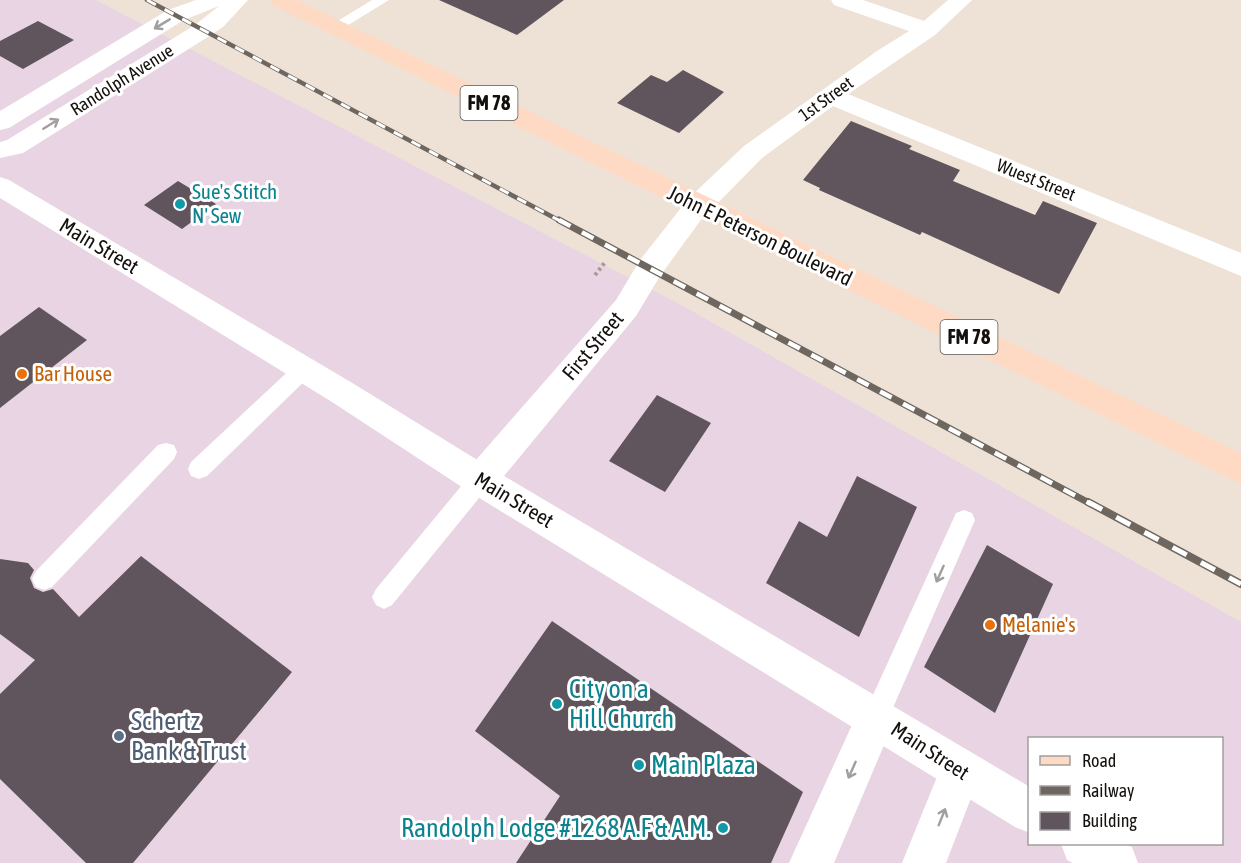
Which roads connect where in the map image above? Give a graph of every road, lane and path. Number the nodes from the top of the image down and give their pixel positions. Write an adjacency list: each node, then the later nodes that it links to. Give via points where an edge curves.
1 (215, 0): 11 (street, Randolph Avenue, one-way to 11, via 176,15)
2 (237, 0): 12 (street, Randolph Avenue, one-way to 2, via 14,147 210,26)
3 (356, 0): 7 (lane)
4 (842, 0): 9 (street)
5 (961, 0): 9 (street, 1st Street)
6 (283, 1): 8 (main road, John E Peterson Boulevard / FM 78)
7 (376, 4): 8 (lane)
8 (335, 27): 14 (main road, John E Peterson Boulevard / FM 78)
9 (927, 30): 10 (street, 1st Street)
10 (831, 96): 14 (street, 1st Street, via 753,152); 16 (street, Wuest Street)
11 (0, 122)
12 (0, 150)
13 (0, 186): 18 (street, Main Street)
14 (698, 206): 21 (main road, John E Peterson Boulevard / FM 78); 22 (street, First Street, via 650,268 626,308)
15 (606, 261): 17 (path)
16 (1241, 265)
17 (595, 275)
18 (304, 369): 20 (lane); 22 (street, Main Street)
19 (166, 453): 24 (lane)
20 (199, 469)
21 (1241, 469)
22 (480, 480): 25 (lane); 26 (street, Main Street)
23 (964, 520): 26 (lane, one-way to 26)
24 (44, 579)
25 (384, 597)
26 (876, 717): 27 (street, Main Street); 30 (street, one-way to 30)
27 (960, 772): 28 (street, Main Street); 31 (street, one-way to 27)
28 (1028, 811)
29 (1086, 845): 32 (street)
30 (811, 863)
31 (924, 863)
32 (1116, 863)

